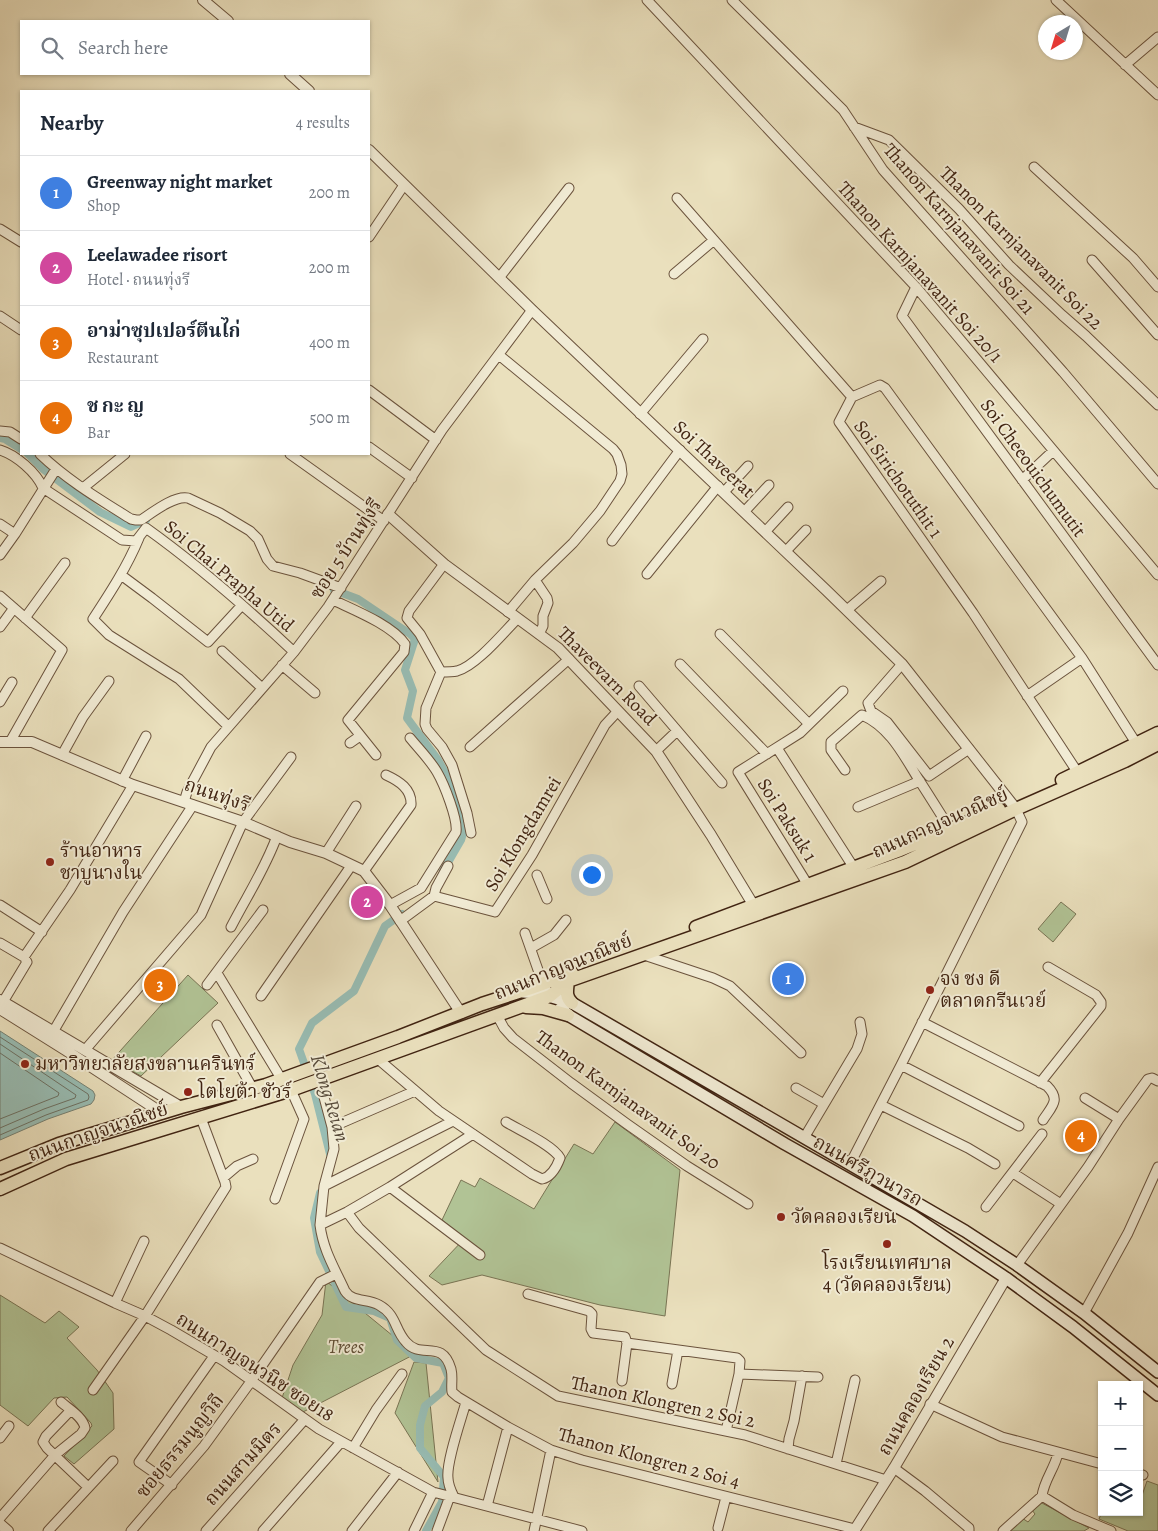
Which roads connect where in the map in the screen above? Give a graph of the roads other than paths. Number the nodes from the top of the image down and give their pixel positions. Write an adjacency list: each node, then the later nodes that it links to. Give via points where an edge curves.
1 (203, 0): 5 (street)
2 (647, 0): 25 (street, Thanon Karnjanavanit Soi 20/1)
3 (732, 0): 11 (street, Thanon Karnjanavanit Soi 21, via 843,110)
4 (1056, 0): 7 (street)
5 (227, 20)
6 (1158, 37): 7 (street)
7 (1125, 65): 10 (street)
8 (291, 75): 9 (street)
9 (308, 90)
10 (1158, 95)
11 (854, 127): 34 (street, Thanon Karnjanavanit Soi 22, via 889,140 959,209 1009,265); 50 (street, Thanon Karnjanavanit Soi 21, via 883,170)
12 (370, 151): 14 (street, Soi Thaveerat)
13 (1034, 167): 24 (street, via 1133,258)
14 (404, 185): 18 (street); 23 (street, Soi Thaveerat)
15 (570, 188): 23 (street)
16 (677, 198): 19 (street, Soi Sirichotuthit 1)
17 (0, 229): 20 (street)
18 (370, 236)
19 (714, 240): 22 (street); 33 (street, Soi Sirichotuthit 1)
20 (20, 241)
21 (1092, 260): 29 (street)
22 (674, 274)
23 (499, 278): 26 (street, Soi Thaveerat)
24 (1158, 287)
25 (916, 288): 42 (street, Thanon Karnjanavanit Soi 20/1); 49 (street, Soi Cheeouichumutit, via 902,316)
26 (532, 310): 31 (street, ซอย 5 บ้านทุ่งรี); 35 (street, Soi Thaveerat)
27 (0, 316): 28 (street)
28 (20, 329)
29 (1158, 335)
30 (703, 339): 35 (street)
31 (499, 355): 38 (street, ซอย 5 บ้านทุ่งรี); 71 (street, via 613,449 621,465 620,481 600,511)
32 (370, 391): 38 (street)
33 (852, 397): 87 (street, via 880,386 885,388); 100 (street, Soi Sirichotuthit 1, via 838,422)
34 (1158, 405)
35 (640, 414): 41 (street, Soi Thaveerat)
36 (0, 431): 37 (street, via 10,432)
37 (20, 438)
38 (436, 440): 48 (street, ซอย 5 บ้านทุ่งรี)
39 (370, 448): 48 (street)
40 (0, 450): 52 (street, Soi Chai Prapha Utid, via 21,462)
41 (680, 450): 54 (street, Soi Thaveerat); 63 (street)
42 (1053, 451): 49 (street); 70 (street, Thanon Karnjanavanit Soi 20/1)
43 (41, 455): 47 (street)
44 (124, 455): 53 (street)
45 (292, 455): 57 (street)
46 (748, 466): 54 (street)
47 (56, 470): 52 (street); 53 (street)
48 (412, 478): 57 (street, ซอย 5 บ้านทุ่งรี)
49 (1022, 480): 92 (street, Soi Cheeouichumutit)
50 (1158, 484)
51 (769, 485): 56 (street)
52 (43, 488): 61 (street); 62 (street, Soi Chai Prapha Utid, via 122,540 136,541)
53 (83, 488): 73 (street, via 136,520 185,497 220,513 255,535 273,566 300,572)
54 (721, 489): 56 (street, Soi Thaveerat); 68 (street)
55 (788, 507): 60 (street)
56 (744, 512): 60 (street, Soi Thaveerat)
57 (386, 518): 67 (street, Thaveevarn Road); 73 (street, ซอย 5 บ้านทุ่งรี)
58 (0, 524): 61 (street)
59 (806, 530): 64 (street)
60 (765, 532): 64 (street, Soi Thaveerat)
61 (15, 534): 65 (street)
62 (139, 538): 69 (street); 76 (street, Soi Chai Prapha Utid, via 146,528)
63 (612, 540)
64 (786, 551): 78 (street, Soi Thaveerat)
65 (0, 555)
66 (65, 563): 80 (street)
67 (444, 564): 79 (street, Thaveevarn Road); 93 (street, via 407,618)
68 (647, 574)
69 (120, 575): 76 (street, via 208,642); 104 (street, via 93,619 109,635 179,679)
70 (1158, 575)
71 (535, 580): 79 (street); 83 (street, via 548,603)
72 (881, 581): 78 (street)
73 (341, 588): 75 (street, ซอย 5 บ้านทุ่งรี)
74 (0, 596): 77 (street)
75 (333, 600): 86 (street, ซอย 5 บ้านทุ่งรี); 108 (street, via 370,617 397,636 405,646 404,652 348,720)
76 (242, 605): 86 (street, Soi Chai Prapha Utid)
77 (14, 608): 80 (street); 82 (street)
78 (847, 610): 90 (street, Soi Thaveerat)
79 (508, 612): 81 (street, Thaveevarn Road)
80 (24, 618): 110 (street, via 62,650)
81 (517, 618): 83 (street, Thaveevarn Road); 93 (street, via 467,667)
82 (0, 626)
83 (539, 634): 88 (street, Thaveevarn Road)
84 (720, 634): 103 (street)
85 (222, 651): 97 (street)
86 (294, 652): 91 (street, ซอย 5 บ้านทุ่งรี)
87 (1082, 658): 100 (street); 112 (street)
88 (569, 659): 102 (street, Thaveevarn Road); 114 (street)
89 (680, 664): 118 (street)
90 (902, 664): 116 (street, Soi Thaveerat); 116 (street, via 868,703 871,712 887,722 929,776)
91 (282, 665): 97 (street, ซอย 5 บ้านทุ่งรี); 99 (street)
92 (1158, 665)
93 (441, 672): 122 (street, via 426,708 425,724 442,747)
94 (109, 681): 119 (street)
95 (12, 682): 101 (street)
96 (639, 686): 105 (street)
97 (262, 688): 104 (street, ซอย 5 บ้านทุ่งรี)
98 (843, 691): 103 (street)
99 (315, 693)
100 (1027, 696): 124 (street, Soi Sirichotuthit 1)
101 (0, 702)
102 (618, 711): 117 (street, Thaveevarn Road); 145 (street, Soi Klongdamrei, via 605,724 532,855 495,912)
103 (809, 724): 115 (street)
104 (228, 726): 130 (street, ซอย 5 บ้านทุ่งรี, via 191,785)
105 (677, 731): 117 (street); 128 (street)
106 (1158, 733): 112 (main road, ถนนกาญจนวณิชย์)
107 (146, 736): 126 (street)
108 (360, 736): 111 (street); 120 (street)
109 (410, 738): 122 (street)
110 (5, 742): 119 (street, ถนนทุ่งรี, via 32,742)
111 (350, 743)
112 (1136, 743): 124 (main road, ถนนกาญจนวณิชย์)
113 (1158, 744): 132 (main road, ถนนกาญจนวณิชย์)
114 (470, 747)
115 (777, 748): 118 (street); 141 (street)
116 (969, 750): 132 (street, Soi Thaveerat)
117 (656, 751): 148 (street, Thaveevarn Road)
118 (767, 754): 144 (street, Soi Paksuk 1, via 738,772)
119 (62, 755): 126 (street, ถนนทุ่งรี)
120 (376, 755)
121 (291, 757): 134 (street)
122 (444, 768): 136 (street, via 467,813); 149 (street, via 456,823 455,835 421,888)
123 (845, 770): 127 (street, via 831,750 831,742 862,715 881,727 899,747)
124 (1078, 772): 132 (main road, ถนนกาญจนวณิชย์)
125 (386, 775): 142 (street, via 402,784 411,798 411,805)
126 (122, 781): 129 (street, ถนนทุ่งรี)
127 (920, 781): 133 (street); 135 (street)
128 (722, 783)
129 (133, 786): 130 (street, ถนนทุ่งรี); 154 (street)
130 (189, 804): 134 (street, ถนนทุ่งรี); 176 (street, ซอย 5 บ้านทุ่งรี)
131 (356, 806): 138 (street)
132 (1014, 807): 135 (main road, ถนนกาญจนวณิชย์); 158 (main road, ถนนกาญจนวณิชย์, via 906,862); 174 (street, via 1022,822)
133 (858, 808)
134 (243, 822): 137 (street, ถนนทุ่งรี); 177 (street, via 202,914)
135 (950, 830): 141 (main road, ถนนกาญจนวณิชย์)
136 (471, 833)
137 (277, 836): 138 (street, ถนนทุ่งรี); 153 (street, via 269,858)
138 (326, 853): 139 (street, ถนนทุ่งรี)
139 (351, 866): 142 (street, ถนนทุ่งรี); 166 (street)
140 (448, 866): 145 (street)
141 (854, 868): 144 (main road, ถนนกาญจนวณิชย์)
142 (364, 871): 149 (street)
143 (537, 875): 146 (street)
144 (808, 885): 148 (main road, ถนนกาญจนวณิชย์)
145 (434, 896): 152 (street)
146 (547, 898)
147 (0, 905): 154 (street)
148 (754, 906): 162 (main road, ถนนกาญจนวณิชย์)
149 (392, 908): 152 (street)
150 (263, 910): 161 (street)
151 (566, 920): 157 (street, via 554,935)
152 (400, 921): 171 (street)
153 (230, 927)
154 (42, 932): 159 (street)
155 (525, 933): 157 (street)
156 (0, 942): 159 (street)
157 (531, 948): 163 (street)
158 (644, 954): 162 (main road, ถนนกาญจนวณิชย์); 178 (street, via 730,986)
159 (24, 957): 168 (street, via 27,962)
160 (1048, 967): 184 (street, via 1096,995 1101,1006)
161 (217, 973): 164 (street); 183 (street)
162 (568, 978): 163 (main road, ถนนกาญจนวณิชย์); 167 (main road, ถนนกาญจนวณิชย์); 170 (main road)
163 (543, 984): 165 (main road, ถนนกาญจนวณิชย์); 167 (street)
164 (207, 985)
165 (519, 992): 167 (main road); 171 (main road, ถนนกาญจนวณิชย์)
166 (261, 996)
167 (550, 996): 169 (main road, ถนนกาญจนวณิชย์); 170 (main road, ถนนศรีภูวนารถ)
168 (1, 1004): 176 (street)
169 (520, 1006): 170 (main road); 172 (main road, ถนนกาญจนวณิชย์)
170 (570, 1009): 200 (main road, ถนนศรีภูวนารถ); 205 (main road, ถนนศรีภูวนารถ)
171 (461, 1013): 181 (main road, ถนนกาญจนวณิชย์)
172 (497, 1015): 179 (main road, ถนนกาญจนวณิชย์); 219 (street, Thanon Karnjanavanit Soi 20, via 508,1034 627,1124)
173 (860, 1022): 190 (street, via 862,1034 857,1049)
174 (922, 1022): 180 (street); 184 (street)
175 (217, 1025): 186 (street)
176 (51, 1036): 177 (street); 193 (street)
177 (86, 1050): 192 (street)
178 (801, 1053)
179 (378, 1059): 181 (main road, ถนนกาญจนวณิชย์); 187 (street)
180 (901, 1065): 191 (street); 201 (street)
181 (323, 1071): 183 (main road, ถนนกาญจนวณิชย์)
182 (1158, 1081): 195 (street, via 1148,1078)
183 (290, 1083): 186 (main road, ถนนกาญจนวณิชย์); 194 (main road, ถนนกาญจนวณิชย์); 218 (street, via 304,1119)
184 (1040, 1083): 196 (street, via 1053,1092 1055,1098)
185 (796, 1088): 190 (street)
186 (253, 1089): 192 (main road, ถนนกาญจนวณิชย์)
187 (415, 1091): 197 (street); 202 (street)
188 (324, 1097): 202 (street)
189 (1086, 1098): 195 (street)
190 (824, 1104): 207 (street)
191 (881, 1106): 209 (street); 210 (street)
192 (181, 1107): 193 (main road, ถนนกาญจนวณิชย์); 198 (main road)
193 (162, 1113): 203 (main road); 212 (main road, ถนนกาญจนวณิชย์, via 59,1144)
194 (201, 1118): 198 (main road, ถนนกาญจนวณิชย์); 214 (street)
195 (1119, 1119): 220 (street)
196 (1043, 1120)
197 (453, 1121): 204 (street); 215 (street)
198 (187, 1122): 203 (main road, ถนนกาญจนวณิชย์)
199 (506, 1122): 204 (street, via 559,1155 560,1160 549,1176 544,1179 538,1177)
200 (777, 1122): 205 (main road); 207 (main road, ถนนศรีภูวนารถ)
201 (1019, 1126)
202 (332, 1127): 215 (street, via 334,1149)
203 (168, 1128): 217 (main road, ถนนกาญจนวณิชย์, via 66,1160)
204 (473, 1134): 216 (street)
205 (770, 1134): 229 (main road, ถนนศรีภูวนารถ, via 913,1216)
206 (1042, 1134): 213 (street)
207 (804, 1138): 209 (main road, ถนนศรีภูวนารถ)
208 (253, 1159): 214 (street)
209 (850, 1164): 227 (main road, ถนนศรีภูวนารถ)
210 (995, 1164)
211 (1158, 1167): 232 (street, via 1128,1233)
212 (0, 1168)
213 (1013, 1173): 220 (street); 221 (street)
214 (224, 1177): 233 (street, via 225,1189)
215 (324, 1186): 223 (street)
216 (390, 1187): 222 (street); 226 (street)
217 (0, 1189)
218 (275, 1199)
219 (748, 1204)
220 (1061, 1204): 227 (street)
221 (986, 1207)
222 (346, 1212): 223 (street); 255 (street, Thanon Klongren 2 Soi 2, via 486,1350 558,1396)
223 (320, 1225): 228 (street)
224 (144, 1241): 231 (street)
225 (0, 1248): 231 (street, ถนนกาญจนวนิช ซอย18)
226 (480, 1255)
227 (1017, 1264): 229 (main road); 232 (main road, ถนนศรีภูวนารถ)
228 (335, 1274): 242 (street, ซอยธรรมนูญวิถี, via 320,1282); 249 (street, Thanon Klongren 2 Soi 4, via 349,1297 374,1303 387,1311 409,1345 416,1350 432,1350 443,1355 451,1370 452,1392)
229 (1006, 1278): 247 (main road, ถนนศรีภูวนารถ); 250 (street, ถนนคลองเรียน 2)
230 (528, 1294): 234 (street, via 589,1311 592,1314 592,1332 626,1336)
231 (115, 1303): 233 (street, ถนนกาญจนวนิช ซอย18)
232 (1084, 1313): 237 (main road, ถนนศรีภูวนารถ)
233 (145, 1316): 236 (street, ถนนกาญจนวนิช ซอย18); 246 (street)
234 (627, 1343): 235 (street); 244 (street)
235 (678, 1350): 239 (street, via 735,1358 740,1361); 245 (street)
236 (214, 1356): 242 (street, ถนนกาญจนวนิช ซอย18); 269 (street, via 138,1462)
237 (1158, 1372)
238 (402, 1374): 258 (street)
239 (739, 1374): 240 (street); 255 (street)
240 (802, 1376): 241 (street); 259 (street)
241 (818, 1377)
242 (252, 1380): 252 (street, ถนนกาญจนวนิช ซอย18); 269 (street, ซอยธรรมนูญวิถี)
243 (855, 1380): 265 (street)
244 (622, 1381)
245 (672, 1384)
246 (93, 1390)
247 (1158, 1395)
248 (61, 1402): 251 (street)
249 (466, 1402): 254 (street, Thanon Klongren 2 Soi 4); 272 (street, via 447,1475)
250 (930, 1404): 261 (street, via 1002,1436); 266 (street, ถนนคลองเรียน 2)
251 (71, 1410): 262 (street, via 43,1440); 262 (street, via 84,1422 85,1428)
252 (305, 1419): 257 (street, ถนนกาญจนวนิช ซอย18); 284 (street, ถนนสามมิตร)
253 (9, 1426): 256 (street)
254 (508, 1427): 260 (street, Thanon Klongren 2 Soi 4); 275 (street)
255 (726, 1432): 259 (street, Thanon Klongren 2 Soi 2)
256 (0, 1438)
257 (341, 1442): 258 (street, ถนนกาญจนวนิช ซอย18); 285 (street)
258 (352, 1448): 267 (street, ถนนกาญจนวนิช ซอย18)
259 (788, 1449): 265 (street, Thanon Klongren 2 Soi 2)
260 (551, 1450): 273 (street, Thanon Klongren 2 Soi 4); 277 (street)
261 (1058, 1453): 264 (street); 274 (street, via 1043,1486)
262 (55, 1455): 270 (street); 276 (street)
263 (113, 1461): 270 (street)
264 (1098, 1463)
265 (836, 1464): 268 (street, Thanon Klongren 2 Soi 2)
266 (894, 1468): 268 (street, ถนนคลองเรียน 2); 291 (street)
267 (398, 1472): 271 (street, ถนนกาญจนวนิช ซอย18); 286 (street)
268 (886, 1480): 280 (street, ถนนคลองเรียน 2)
269 (172, 1485): 283 (street, ซอยธรรมนูญวิถี)
270 (88, 1487): 282 (street)
271 (434, 1492): 272 (street, ถนนกาญจนวนิช ซอย18); 287 (street)
272 (451, 1496): 275 (street, ถนนกาญจนวนิช ซอย18); 288 (street)
273 (726, 1496): 279 (street); 280 (street, Thanon Klongren 2 Soi 4)
274 (1042, 1496): 292 (street); 293 (street)
275 (487, 1506): 277 (street, ถนนกาญจนวนิช ซอย18)
276 (0, 1518)
277 (536, 1519): 289 (street); 290 (street, ถนนกาญจนวนิช ซอย18)
278 (0, 1524): 281 (street)
279 (718, 1528)
280 (855, 1530)
281 (8, 1531)
282 (48, 1531)
283 (131, 1531)
284 (206, 1531)
285 (263, 1531)
286 (352, 1531)
287 (414, 1531)
288 (437, 1531)
289 (534, 1531)
290 (582, 1531)
291 (969, 1531)
292 (1003, 1531)
293 (1110, 1531)

